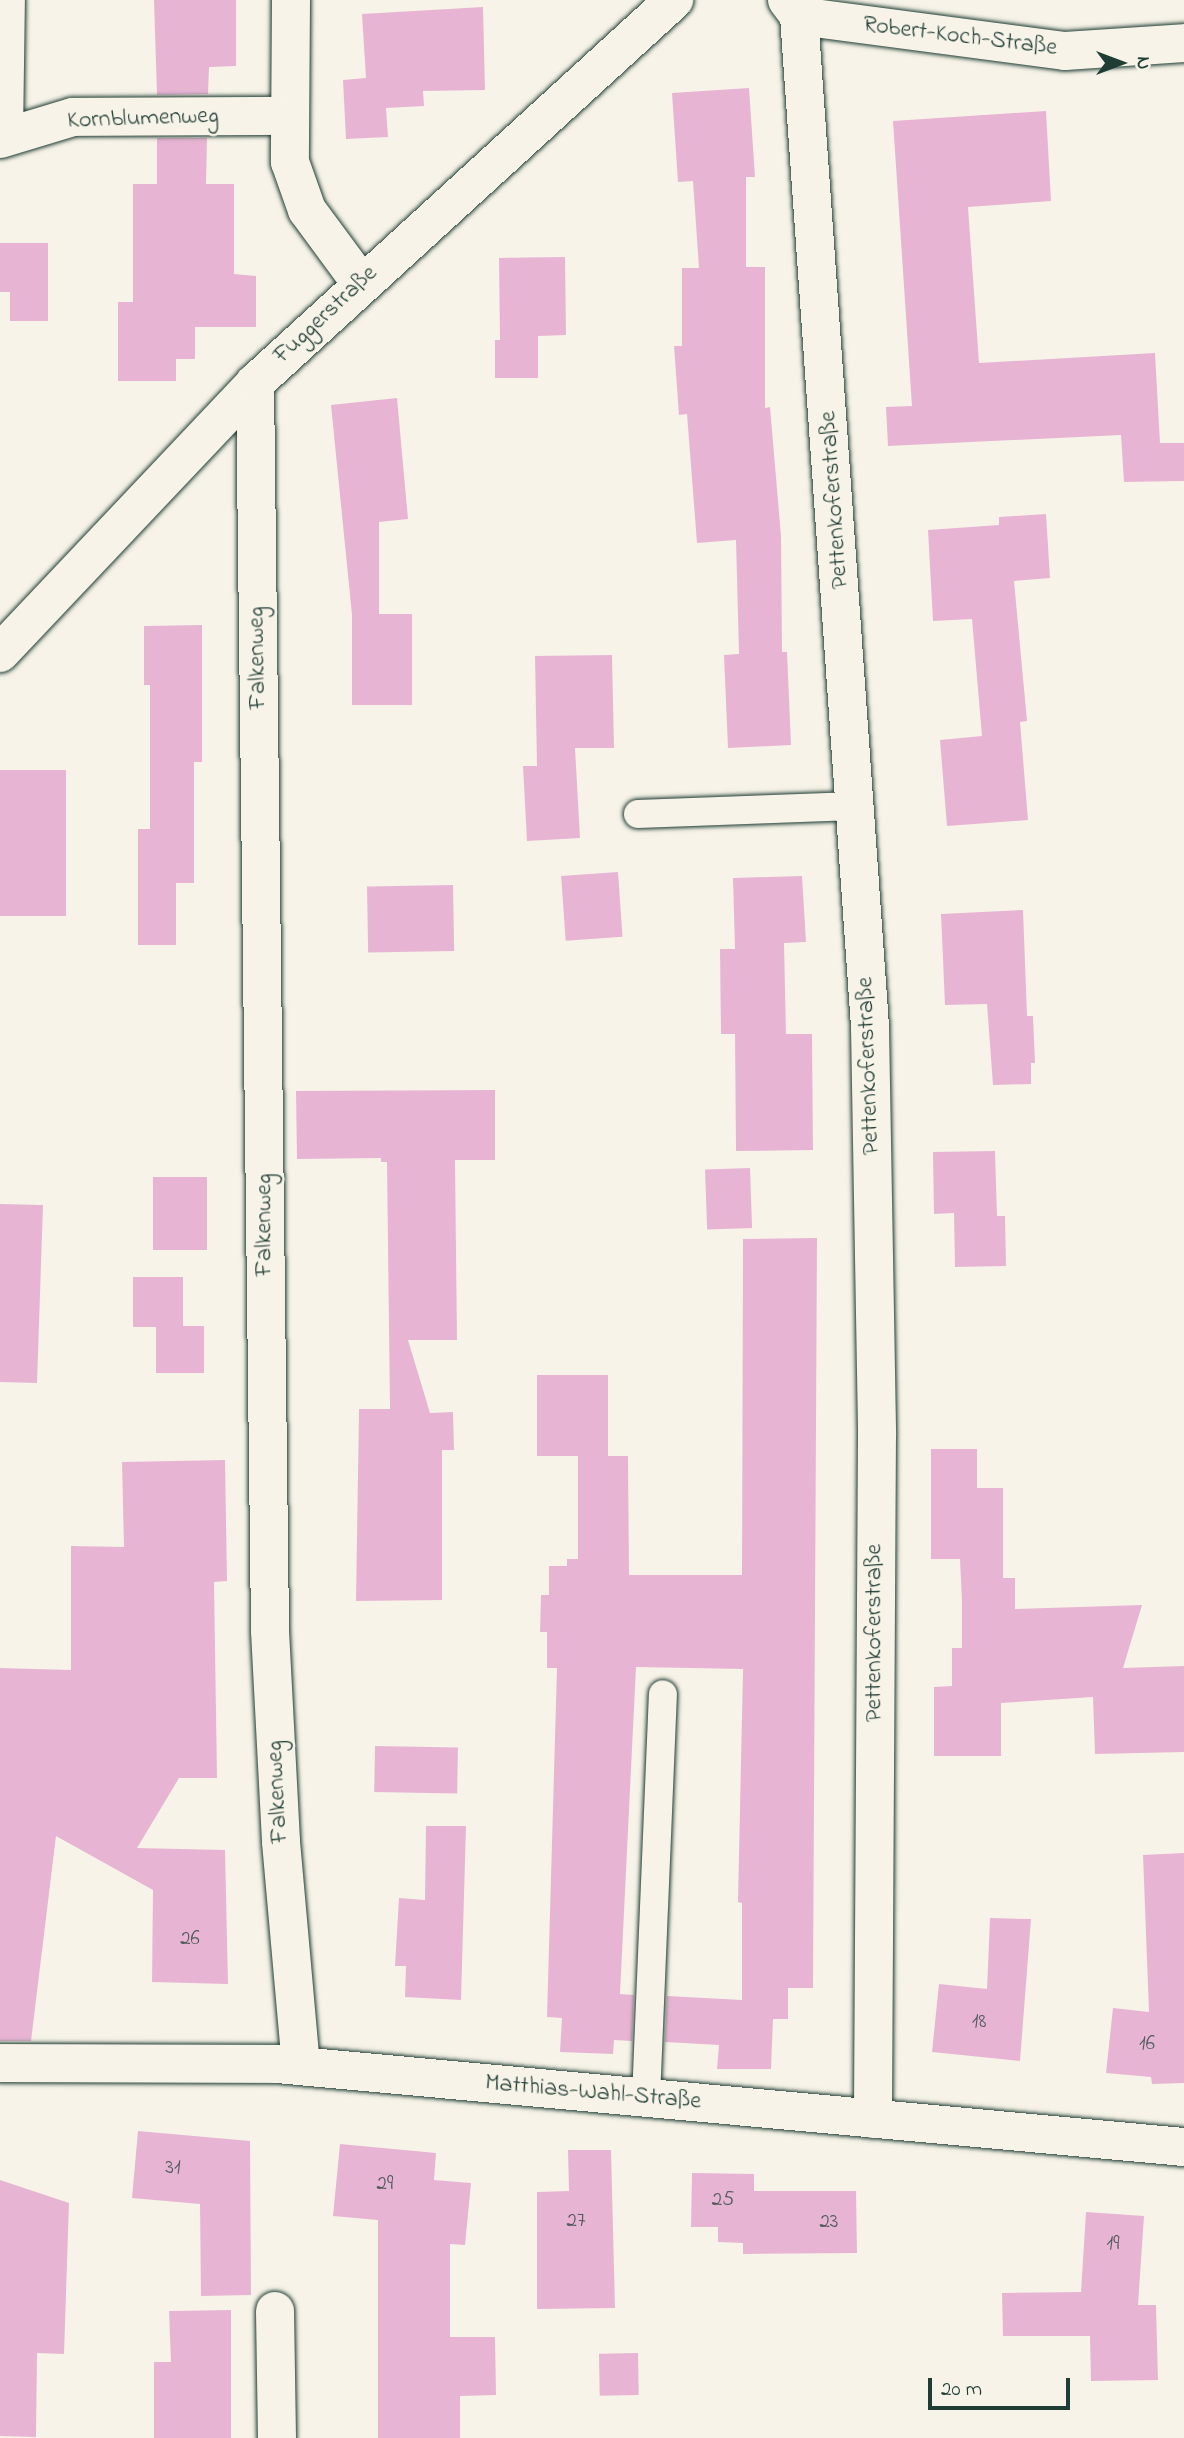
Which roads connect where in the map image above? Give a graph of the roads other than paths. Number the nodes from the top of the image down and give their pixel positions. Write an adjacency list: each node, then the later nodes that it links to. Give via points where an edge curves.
1 (11, 0): 7 (lane)
2 (290, 0): 6 (street)
3 (674, 0): 8 (street, Fuggerstraße)
4 (793, 8): 5 (street, Robert-Koch-Straße, via 1065,51); 11 (street, Pettenkoferstraße)
5 (1184, 43)
6 (288, 116): 7 (street, Kornblumenweg, via 73,117); 8 (street, via 290,162 307,210)
7 (4, 137)
8 (360, 282): 9 (street, Fuggerstraße)
9 (254, 383): 10 (street, Fuggerstraße); 15 (street, Falkenweg, via 270,1631 281,1842)
10 (0, 653)
11 (854, 806): 12 (lane); 17 (street, Pettenkoferstraße, via 870,1027 876,1296)
12 (638, 814)
13 (663, 1694): 16 (lane)
14 (0, 2063): 15 (street, Matthias-Wahl-Straße)
15 (301, 2066): 16 (street, Matthias-Wahl-Straße)
16 (646, 2098): 17 (street, Matthias-Wahl-Straße)
17 (873, 2119): 18 (street, Matthias-Wahl-Straße)
18 (1184, 2147)
19 (275, 2311): 20 (street)
20 (277, 2438)

